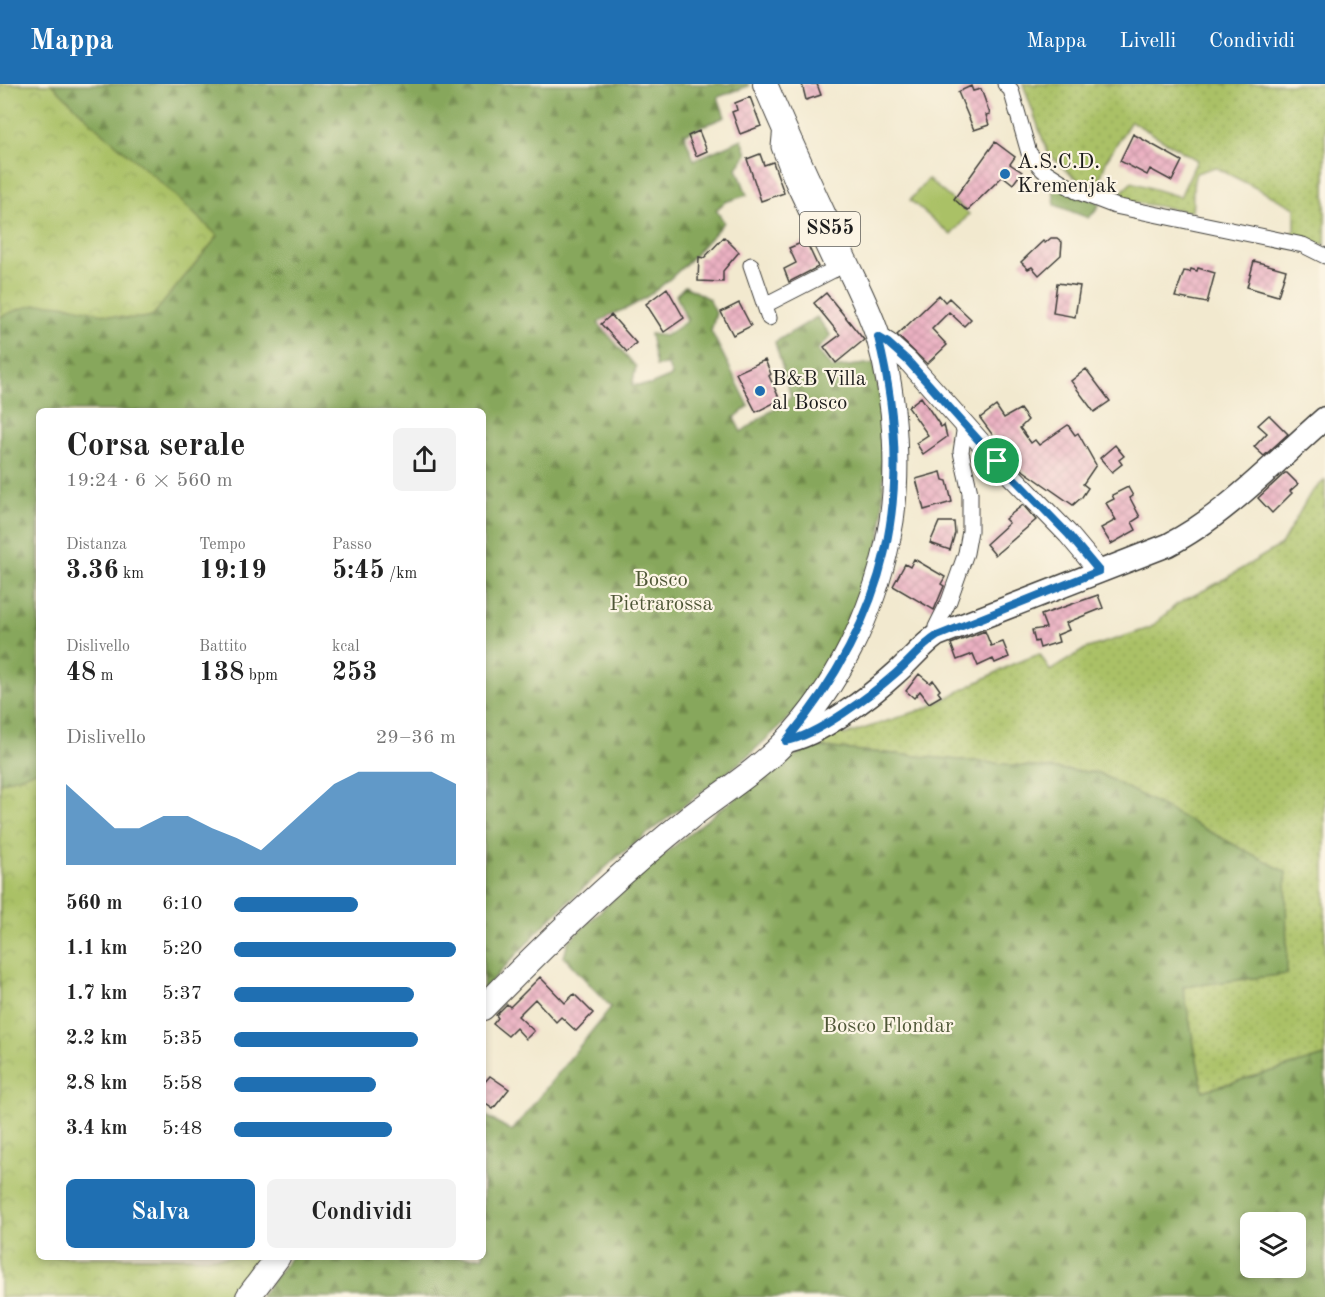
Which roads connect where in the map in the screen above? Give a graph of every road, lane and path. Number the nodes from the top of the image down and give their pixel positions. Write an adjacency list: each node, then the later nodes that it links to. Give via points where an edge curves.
1 (765, 84): 5 (main road, SS55)
2 (1005, 84): 3 (street, via 1011,90 1029,153 1043,170 1076,191 1115,206 1303,245)
3 (1325, 256)
4 (751, 265): 5 (street, via 767,312)
5 (840, 267): 6 (main road, SS55)
6 (878, 337): 8 (street, via 908,361); 11 (main road, SS55, via 890,392 894,436 895,472 888,539 872,597 850,648 822,695)
7 (1325, 418): 9 (main road, via 1198,529 1168,545)
8 (965, 425): 9 (street); 10 (street, via 961,452 970,493 970,531 966,553 936,627)
9 (1099, 571): 10 (main road)
10 (937, 636): 11 (main road, via 866,697 817,730)
11 (786, 741): 12 (main road, SS55, via 599,895)
12 (486, 1005)
13 (276, 1260): 14 (main road)
14 (248, 1297)

